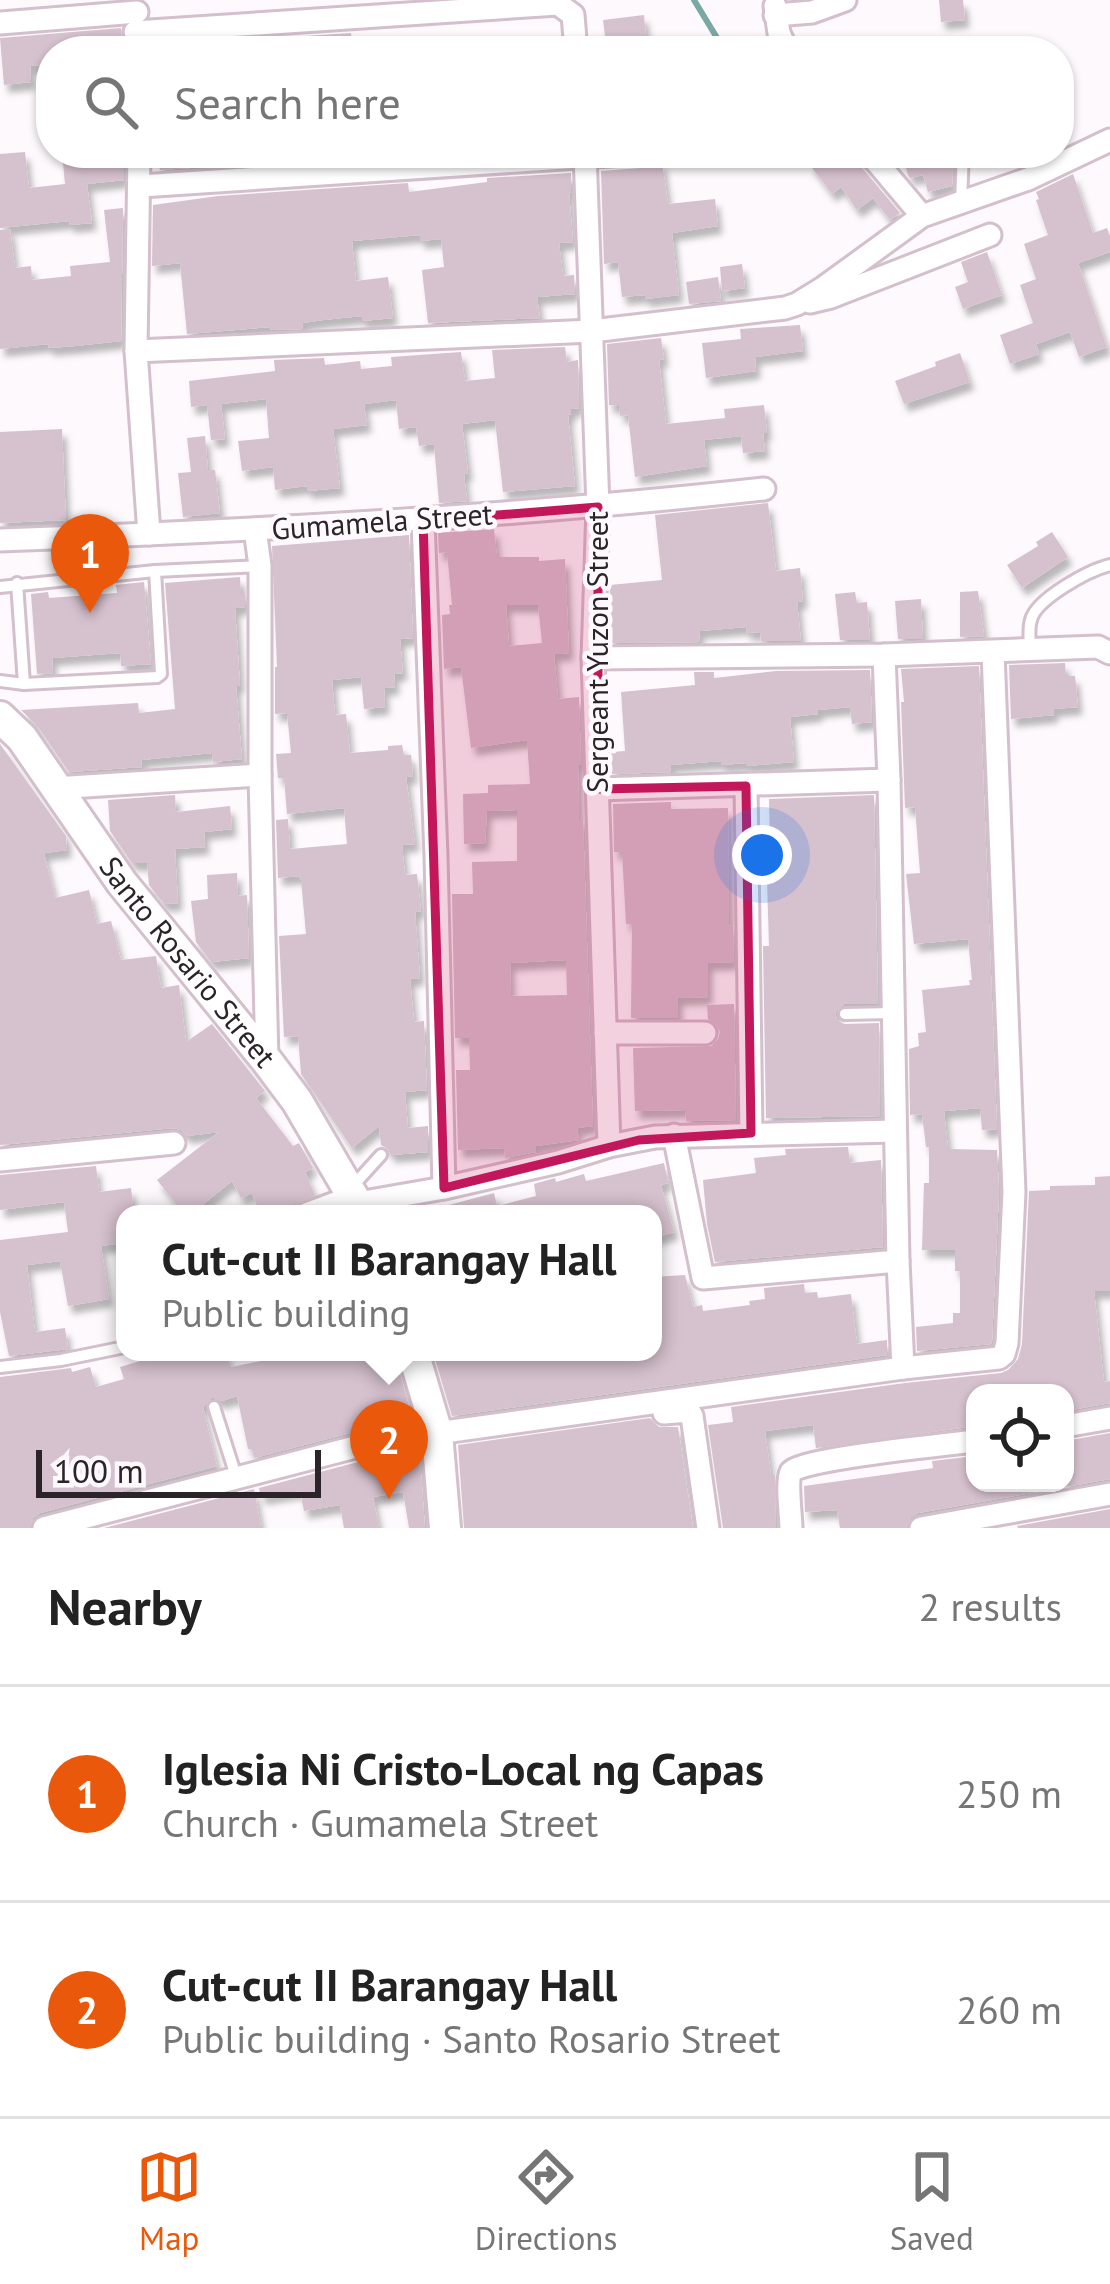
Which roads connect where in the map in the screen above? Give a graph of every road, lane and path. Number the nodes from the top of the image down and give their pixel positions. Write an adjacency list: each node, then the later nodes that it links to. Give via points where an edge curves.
1 (845, 0): 3 (street, via 812,12)
2 (515, 3): 5 (street); 6 (street, via 564,6)
3 (775, 7): 7 (street)
4 (0, 22): 5 (street)
5 (136, 24)
6 (575, 36)
7 (783, 36)
8 (1110, 140): 9 (street)
9 (1074, 157)
10 (140, 168): 16 (street)
11 (407, 168): 16 (street)
12 (585, 168): 21 (street, Sergeant Yuzon Street)
13 (882, 168): 18 (street)
14 (962, 168): 17 (lane)
15 (1051, 168): 17 (street)
16 (141, 186): 22 (street)
17 (961, 204): 18 (street)
18 (922, 216): 20 (street)
19 (990, 235): 20 (street)
20 (797, 304): 21 (street)
21 (592, 331): 22 (street); 24 (street, Sergeant Yuzon Street)
22 (136, 351): 27 (street)
23 (764, 489): 24 (street, Gumamela Street)
24 (598, 508): 25 (street, Gumamela Street); 38 (street, Sergeant Yuzon Street)
25 (422, 521): 26 (street, Gumamela Street); 59 (street)
26 (255, 530): 27 (street, Gumamela Street); 29 (street)
27 (149, 535): 28 (street, Gumamela Street)
28 (0, 540)
29 (260, 566): 31 (lane); 42 (street)
30 (1110, 566): 34 (lane, via 1035,611)
31 (155, 571): 32 (lane); 40 (lane, via 161,674)
32 (17, 583): 33 (lane); 40 (lane)
33 (0, 587)
34 (1030, 650): 35 (street); 36 (street)
35 (993, 652): 37 (street); 65 (street, via 1014,1192 1007,1343 999,1358)
36 (1110, 653)
37 (884, 655): 38 (street); 43 (street)
38 (593, 658): 46 (street, Sergeant Yuzon Street)
39 (0, 681): 40 (lane)
40 (24, 684)
41 (0, 717): 45 (street, Santo Rosario Street)
42 (260, 775): 45 (street); 51 (street)
43 (889, 780): 44 (street); 47 (street)
44 (746, 786): 46 (street); 53 (street)
45 (54, 788): 51 (street, Santo Rosario Street)
46 (598, 789): 49 (street, Sergeant Yuzon Street)
47 (893, 1012): 48 (lane); 52 (street)
48 (845, 1014)
49 (604, 1033): 50 (street); 56 (street, Sergeant Yuzon Street)
50 (705, 1033)
51 (268, 1061): 60 (street, Santo Rosario Street)
52 (895, 1131): 53 (street); 61 (street)
53 (751, 1133): 54 (street)
54 (674, 1135): 56 (street); 61 (street, via 703,1278)
55 (174, 1143): 58 (street)
56 (608, 1146): 59 (street)
57 (381, 1155): 60 (lane)
58 (0, 1160)
59 (444, 1188): 60 (street)
60 (356, 1200)
61 (898, 1261): 65 (street)
62 (116, 1349): 64 (lane)
63 (416, 1361): 70 (street)
64 (0, 1367)
65 (903, 1368): 66 (street)
66 (652, 1405): 70 (street); 76 (street, via 655,1413 692,1416)
67 (214, 1407): 72 (lane)
68 (1110, 1418): 69 (street)
69 (1074, 1424)
70 (436, 1429): 72 (street); 75 (street)
71 (966, 1442): 77 (street, via 795,1468)
72 (236, 1476): 74 (street)
73 (1110, 1494): 78 (street)
74 (44, 1528)
75 (445, 1528)
76 (708, 1528)
77 (791, 1528)
78 (921, 1528)

